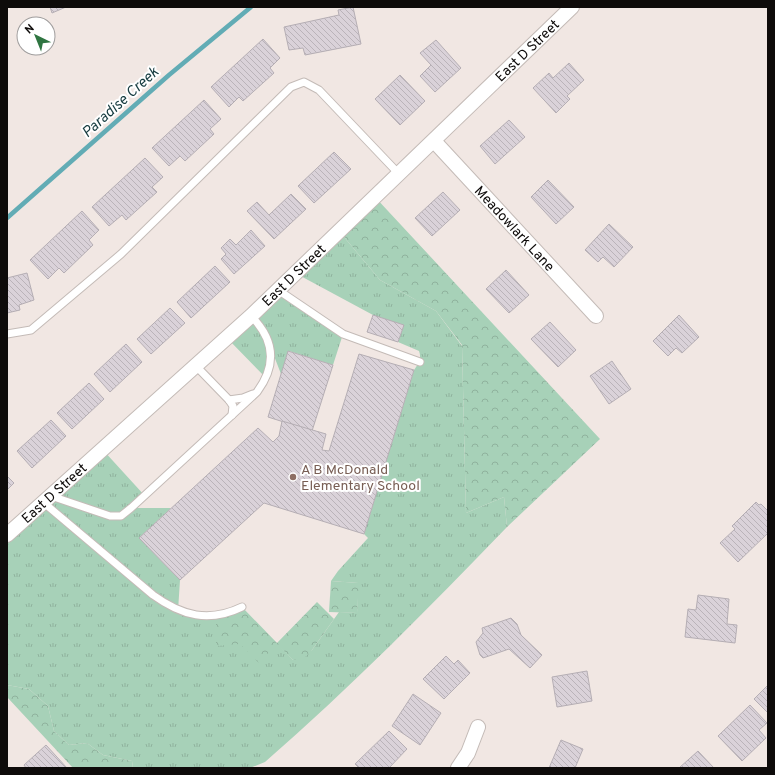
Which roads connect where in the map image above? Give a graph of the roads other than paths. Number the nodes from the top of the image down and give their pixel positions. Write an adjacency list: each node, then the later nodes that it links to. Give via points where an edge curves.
1 (572, 7): 2 (street, East D Street)
2 (434, 141): 3 (street, East D Street); 6 (street, Meadowlark Lane)
3 (399, 174): 4 (street, East D Street); 7 (lane, via 319,90 304,82 291,87 121,254 31,330)
4 (278, 290): 5 (street, East D Street); 8 (lane, via 343,334)
5 (251, 316): 9 (street, East D Street); 10 (lane, via 263,328 270,354 267,379)
6 (596, 316)
7 (7, 334)
8 (420, 362)
9 (196, 366): 11 (lane); 13 (street, East D Street)
10 (257, 392): 11 (lane); 12 (lane)
11 (229, 400): 12 (lane, via 233,406)
12 (232, 415): 13 (lane, via 121,516 110,516)
13 (48, 499): 14 (street, East D Street); 15 (lane, via 153,595 170,607 202,617 232,612)
14 (7, 535)
15 (242, 607)
16 (478, 727): 17 (street, via 468,753)
17 (458, 768)

